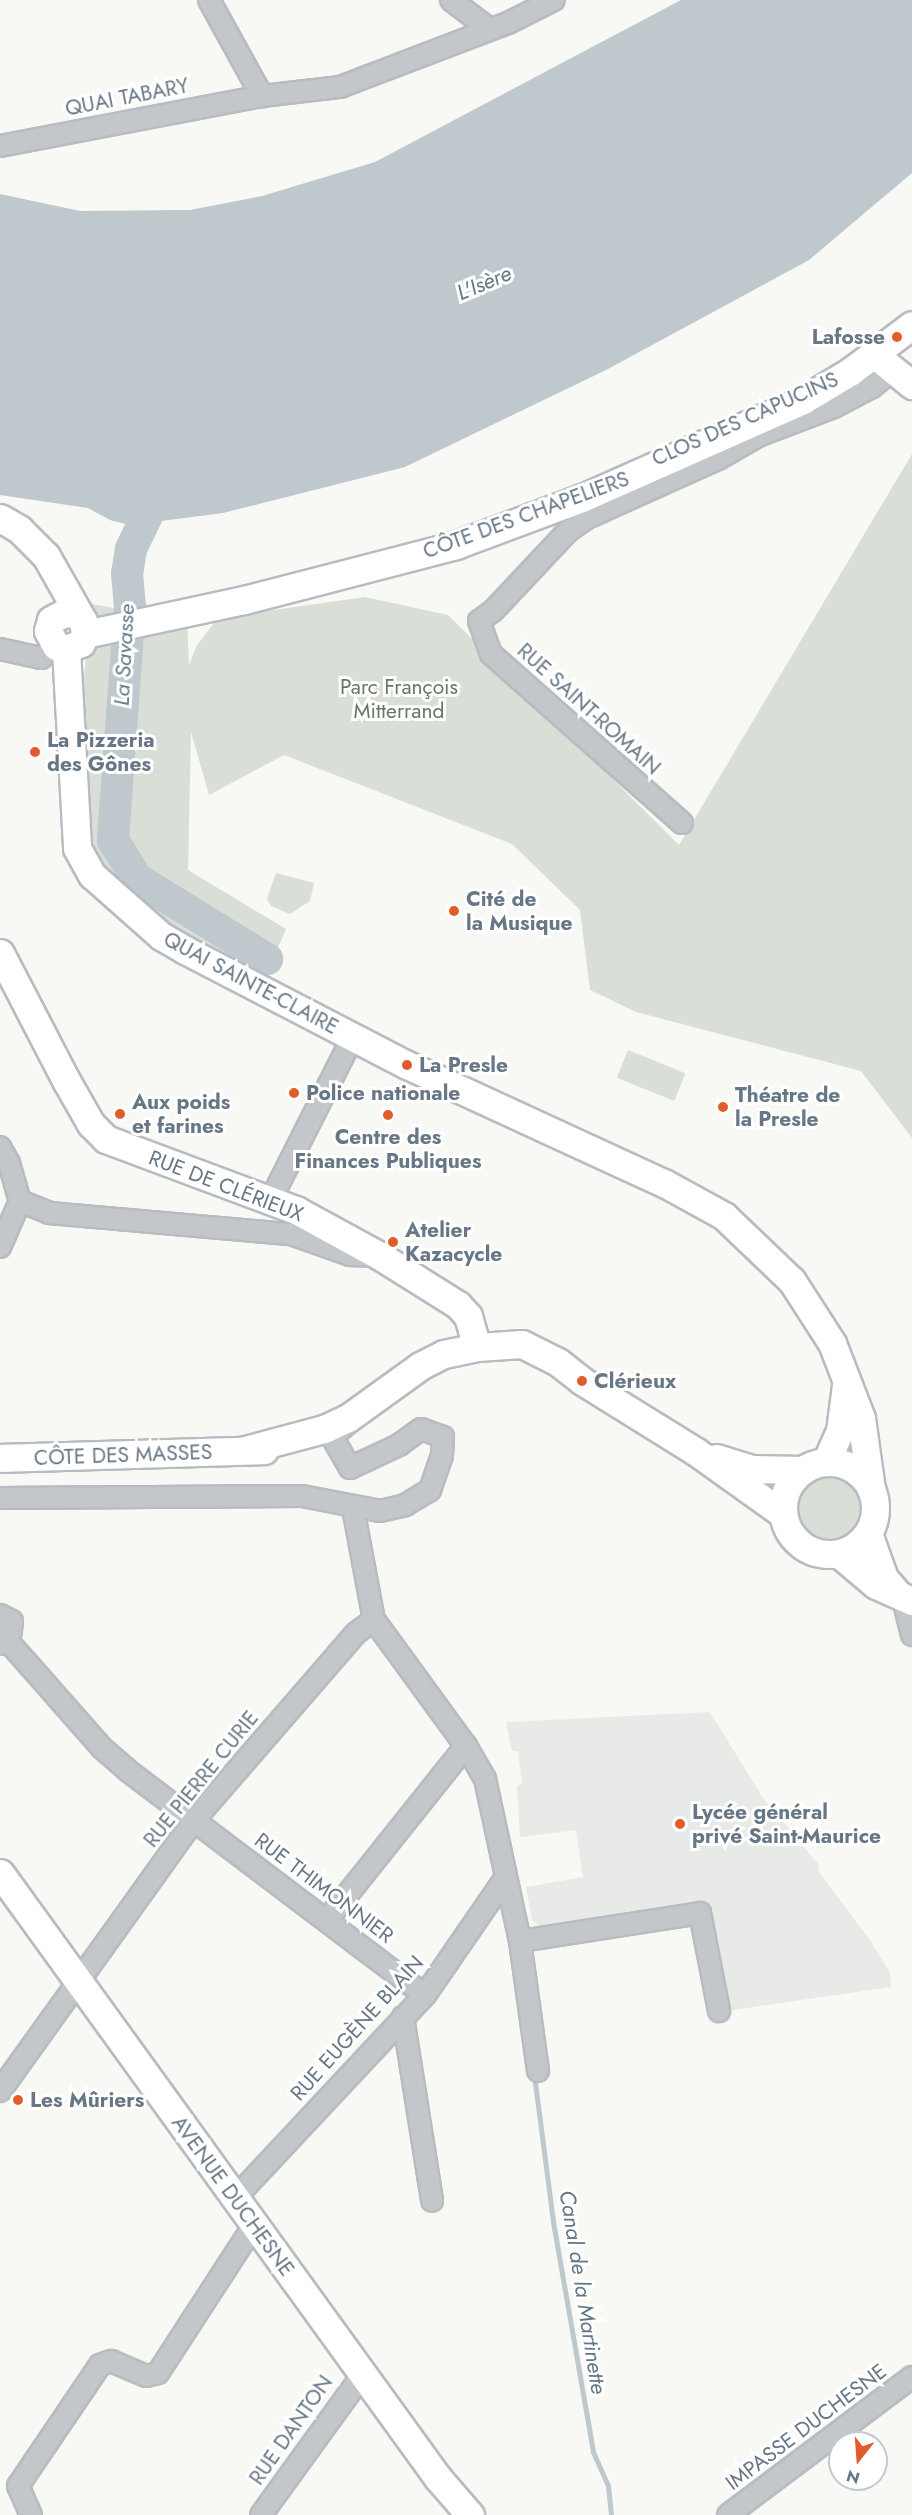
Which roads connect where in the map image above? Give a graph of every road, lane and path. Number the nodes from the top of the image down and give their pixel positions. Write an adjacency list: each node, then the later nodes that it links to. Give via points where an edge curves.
1 (209, 0): 5 (street)
2 (451, 0): 4 (street)
3 (554, 0): 4 (street, QUAI TABARY)
4 (488, 28): 5 (street, QUAI TABARY, via 362,81)
5 (262, 96): 6 (street, QUAI TABARY)
6 (0, 146)
7 (912, 325): 8 (main road, CÔTE DES CHAPELIERS)
8 (893, 370): 10 (street, CLOS DES CAPUCINS, via 872,387 834,407 758,436 718,459 585,519 568,531); 11 (main road, CÔTE DES CHAPELIERS, via 793,405 582,498 456,546 145,622)
9 (4, 520): 11 (main road, via 33,541 54,570)
10 (479, 621): 13 (street, RUE SAINT-ROMAIN, via 491,654)
11 (68, 632): 12 (street, via 41,658); 15 (main road, QUAI SAINTE-CLAIRE, via 77,848 92,875 161,936)
12 (0, 649)
13 (682, 823)
14 (0, 953): 18 (main road, RUE DE CLÉRIEUX, via 67,1082 92,1124 106,1139)
15 (353, 1037): 18 (street); 22 (main road, QUAI SAINTE-CLAIRE, via 695,1199 775,1261 810,1305 832,1343)
16 (0, 1147): 17 (street)
17 (20, 1201): 19 (street); 20 (street, via 49,1213 291,1234 350,1254)
18 (270, 1201): 20 (main road, RUE DE CLÉRIEUX, via 296,1210)
19 (0, 1247)
20 (380, 1256): 21 (main road, RUE DE CLÉRIEUX, via 459,1305 468,1316)
21 (475, 1356): 23 (main road, CÔTE DES MASSES, via 444,1354); 24 (main road, CÔTE DES MASSES, via 431,1379 361,1428); 26 (main road, via 521,1363 582,1381)
22 (845, 1378): 28 (main road, via 844,1415 836,1445); 29 (main road, QUAI SAINTE-CLAIRE, via 861,1418)
23 (376, 1398): 24 (street, via 337,1430); 25 (main road, CÔTE DES MASSES, via 324,1429)
24 (333, 1441): 25 (main road, CÔTE DES MASSES, via 301,1451); 31 (street, via 350,1468 399,1445 421,1429 443,1437 442,1456 430,1490 405,1505 380,1512)
25 (245, 1450): 27 (main road, CÔTE DES MASSES)
26 (695, 1451): 28 (main road, via 752,1469); 32 (main road)
27 (0, 1458)
28 (814, 1466): 29 (main road, via 852,1469); 32 (main road, via 787,1489)
29 (871, 1489): 33 (main road, via 875,1512)
30 (0, 1498): 31 (street, via 302,1496)
31 (353, 1508): 37 (street)
32 (783, 1514): 34 (main road, via 797,1542 817,1552)
33 (868, 1533): 34 (main road); 35 (main road, via 884,1578)
34 (839, 1554): 35 (main road, via 876,1586)
35 (907, 1600): 38 (street)
36 (0, 1615): 39 (street, via 12,1621)
37 (374, 1620): 40 (street); 41 (street, RUE PIERRE CURIE, via 356,1633)
38 (912, 1635)
39 (3, 1642): 41 (street, RUE THIMONNIER, via 102,1748)
40 (466, 1746): 43 (street, via 485,1779); 44 (street)
41 (195, 1819): 44 (street, RUE THIMONNIER); 46 (street, RUE PIERRE CURIE)
42 (0, 1873): 46 (main road, AVENUE DUCHESNE)
43 (504, 1880): 45 (street); 47 (street, RUE EUGÈNE BLAIN)
44 (327, 1920): 47 (street, RUE THIMONNIER)
45 (520, 1941): 48 (street, via 700,1913); 50 (street)
46 (78, 1981): 51 (street, RUE PIERRE CURIE); 52 (main road, AVENUE DUCHESNE)
47 (425, 1995): 49 (street, RUE EUGÈNE BLAIN)
48 (719, 2012)
49 (403, 2017): 52 (street, RUE EUGÈNE BLAIN); 53 (street)
50 (538, 2071)
51 (0, 2091)
52 (235, 2198): 54 (main road, AVENUE DUCHESNE)
53 (432, 2201)
54 (254, 2225): 55 (main road, AVENUE DUCHESNE); 57 (street, via 158,2373 146,2376 111,2361 100,2365 18,2486)
55 (363, 2374): 58 (street, RUE DANTON); 59 (main road, AVENUE DUCHESNE, via 438,2478)
56 (912, 2377): 60 (street, IMPASSE DUCHESNE)
57 (31, 2515)
58 (261, 2515)
59 (470, 2515)
60 (728, 2515)

